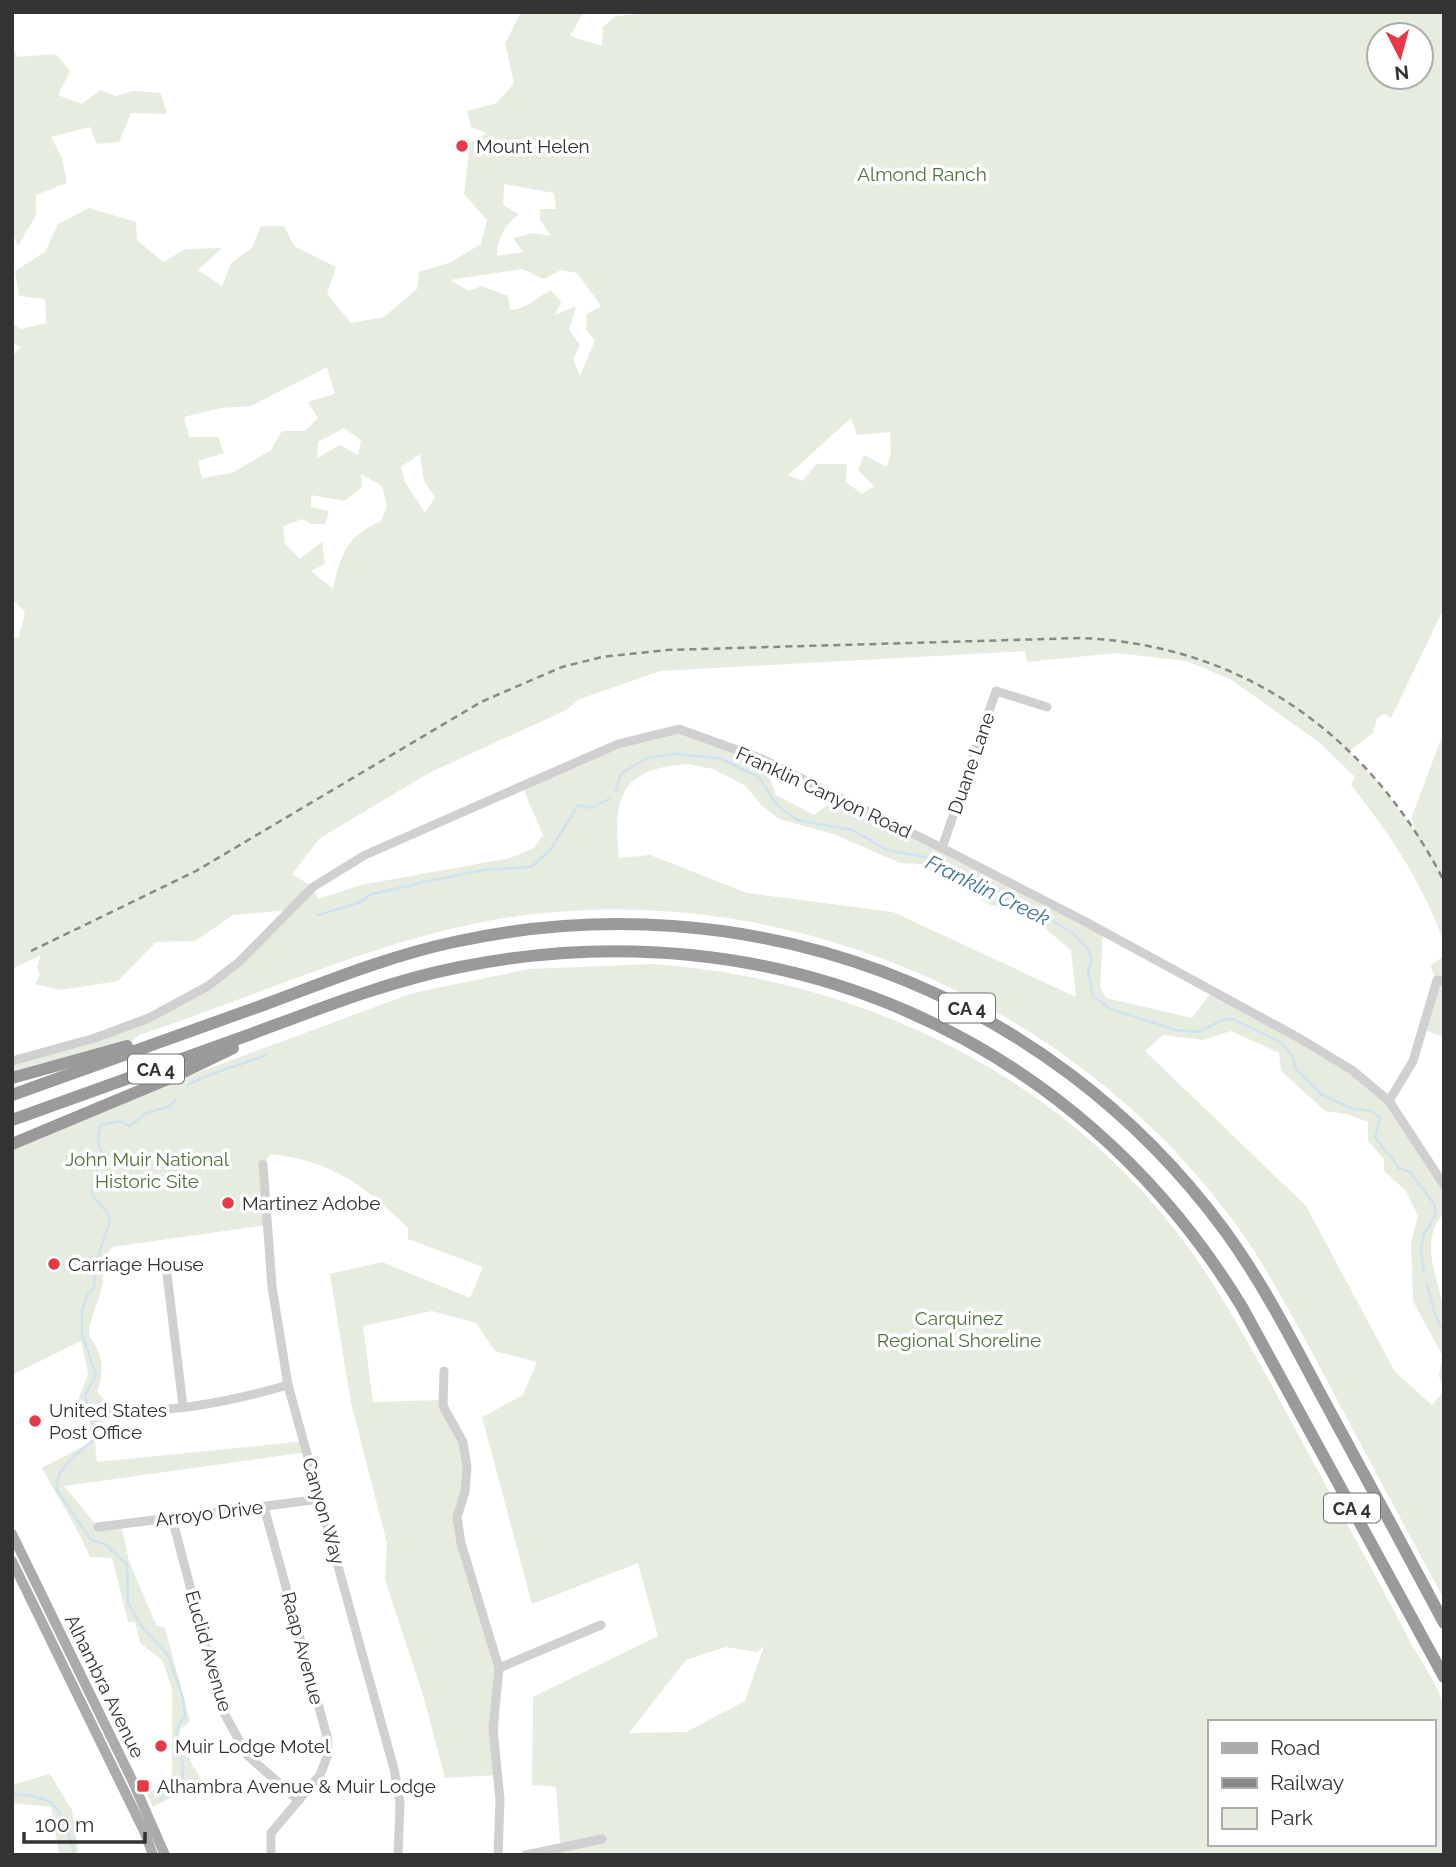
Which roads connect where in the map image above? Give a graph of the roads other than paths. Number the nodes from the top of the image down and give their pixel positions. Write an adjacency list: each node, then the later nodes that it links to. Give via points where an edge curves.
1 (1047, 706): 2 (street, Duane Lane, via 996,691)
2 (942, 848): 6 (street, Franklin Canyon Road, via 762,759 679,729 657,733 618,744 365,855 313,887 239,962 208,986 149,1018); 9 (street, Franklin Canyon Road, via 1239,1004 1352,1070)
3 (1444, 982): 9 (street, via 1437,980 1413,1060)
4 (299, 1016): 10 (highway, CA 4); 11 (highway, via 175,1076); 28 (highway, CA 4, via 404,981 476,964 577,952 660,952 743,961 824,980 911,1012 977,1045 1055,1096 1102,1135 1154,1187 1201,1245 1251,1322)
5 (202, 1027): 7 (highway); 8 (highway, CA 4); 25 (highway, CA 4, via 432,947 524,929 599,923 683,926 766,938 848,959 943,997 1009,1032 1086,1086 1155,1148 1204,1204 1268,1297)
6 (12, 1061)
7 (12, 1078)
8 (12, 1096)
9 (1389, 1101): 13 (street, Franklin Canyon Road)
10 (12, 1120)
11 (12, 1144)
12 (263, 1164): 16 (street, Canyon Way, via 272,1287)
13 (1444, 1185)
14 (166, 1266): 17 (street)
15 (444, 1371): 27 (street, via 443,1406 463,1442 467,1467 466,1492 457,1517 461,1543)
16 (288, 1385): 17 (street, via 239,1399); 19 (street, Canyon Way)
17 (183, 1405): 18 (street)
18 (113, 1410)
19 (321, 1499): 20 (street, Arroyo Drive); 34 (street, Canyon Way, via 394,1769 400,1802)
20 (264, 1507): 21 (street, Arroyo Drive); 29 (street, Raap Avenue, via 328,1740 320,1775)
21 (172, 1518): 22 (street, Arroyo Drive); 29 (street, Euclid Avenue, via 223,1711 247,1755)
22 (98, 1527)
23 (12, 1534): 32 (main road, Alhambra Avenue)
24 (12, 1561): 31 (main road, Alhambra Avenue)
25 (1444, 1623)
26 (601, 1625): 27 (street)
27 (499, 1668): 35 (street, via 493,1729 500,1800)
28 (1444, 1677)
29 (299, 1801): 33 (street, Raap Avenue, via 271,1833)
30 (602, 1839): 36 (street)
31 (153, 1855)
32 (165, 1855)
33 (271, 1855)
34 (398, 1855)
35 (498, 1855)
36 (526, 1855)

